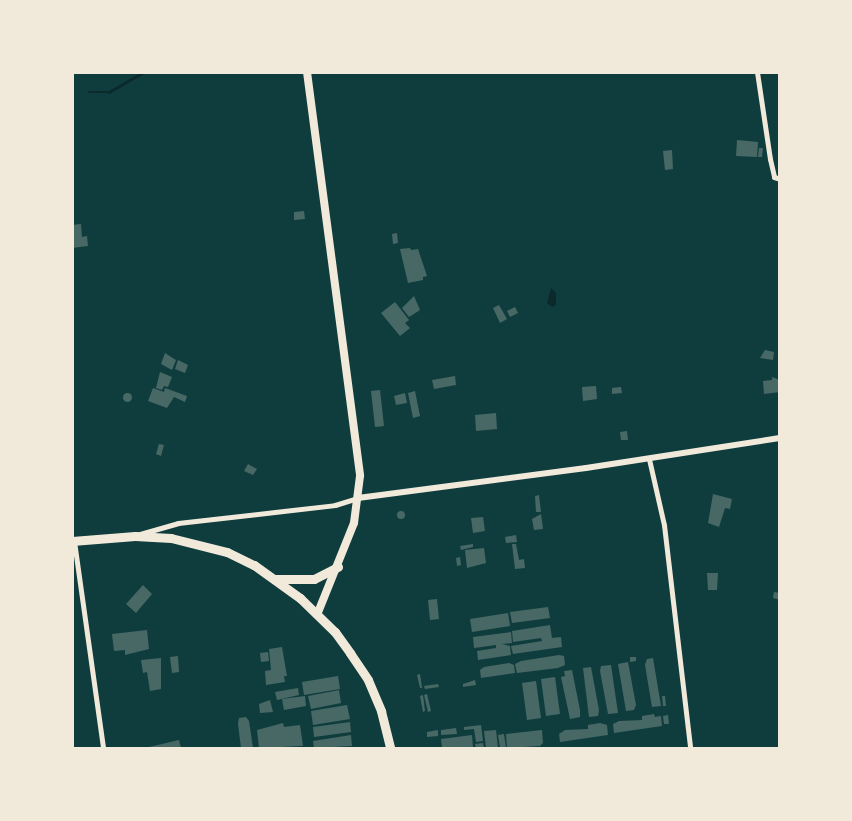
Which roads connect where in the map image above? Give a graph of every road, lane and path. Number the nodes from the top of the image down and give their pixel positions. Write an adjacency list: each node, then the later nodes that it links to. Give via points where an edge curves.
1 (307, 72): 6 (main road, via 352,397 360,476)
2 (757, 72): 3 (street, via 770,159 774,177)
3 (780, 179)
4 (780, 438): 5 (street)
5 (649, 459): 6 (street); 14 (street, via 664,525)
6 (358, 498): 7 (street, via 335,505 178,522); 9 (main road, via 354,523)
7 (135, 536): 8 (highway); 10 (highway, via 171,538 227,552)
8 (73, 541): 12 (street)
9 (338, 567): 10 (highway, via 314,579); 11 (main road)
10 (274, 578): 11 (highway)
11 (317, 614): 13 (highway, via 335,632 368,680 381,711)
12 (103, 748)
13 (390, 748)
14 (690, 748)

